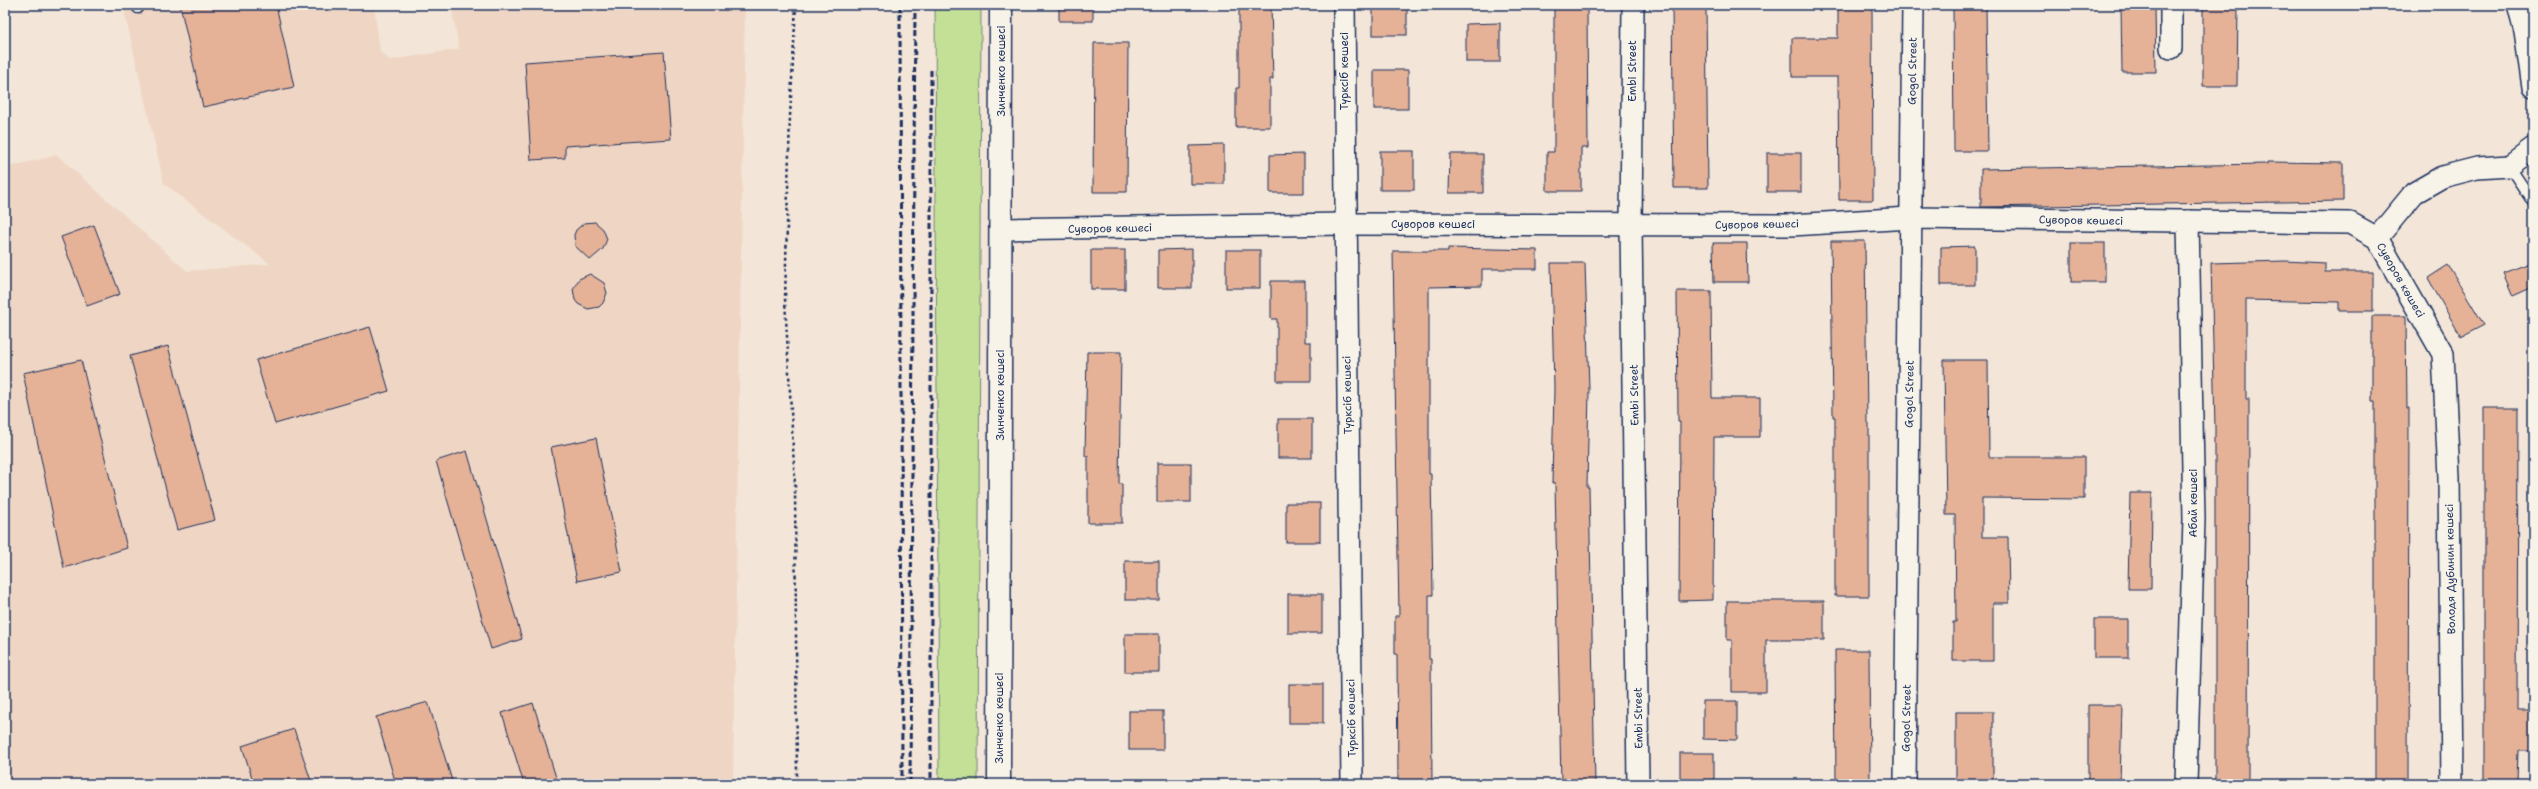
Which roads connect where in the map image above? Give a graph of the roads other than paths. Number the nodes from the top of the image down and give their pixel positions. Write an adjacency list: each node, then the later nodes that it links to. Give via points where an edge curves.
1 (1001, 5): 16 (main road, Зинченко көшесі)
2 (1344, 5): 14 (street, Түрксіб көшесі)
3 (1633, 5): 15 (street, Embi Street)
4 (1913, 5): 12 (street, Gogol Street)
5 (2171, 5): 7 (street)
6 (2518, 5): 8 (street, via 2525,32)
7 (2171, 48)
8 (2533, 87)
9 (2533, 148): 10 (street)
10 (2509, 166): 11 (lane); 17 (street, via 2477,168 2442,177 2414,193)
11 (2533, 202)
12 (1910, 218): 13 (street, Суворов көшесі); 15 (street, Суворов көшесі, via 1791,225); 22 (street, Gogol Street)
13 (2188, 221): 17 (street, Суворов көшесі, via 2350,223); 23 (street, Абай көшесі, via 2194,519)
14 (1345, 224): 15 (street, Суворов көшесі); 16 (street, Суворов көшесі); 20 (street, Түрксіб көшесі)
15 (1631, 225): 21 (street, Embi Street)
16 (1001, 229): 19 (main road, Зинченко көшесі)
17 (2377, 238): 18 (street, Суворов көшесі)
18 (2443, 354): 24 (street, Володя Дубинин көшесі, via 2449,477)
19 (999, 784)
20 (1352, 784)
21 (1638, 784)
22 (1905, 784)
23 (2186, 784)
24 (2452, 784)

